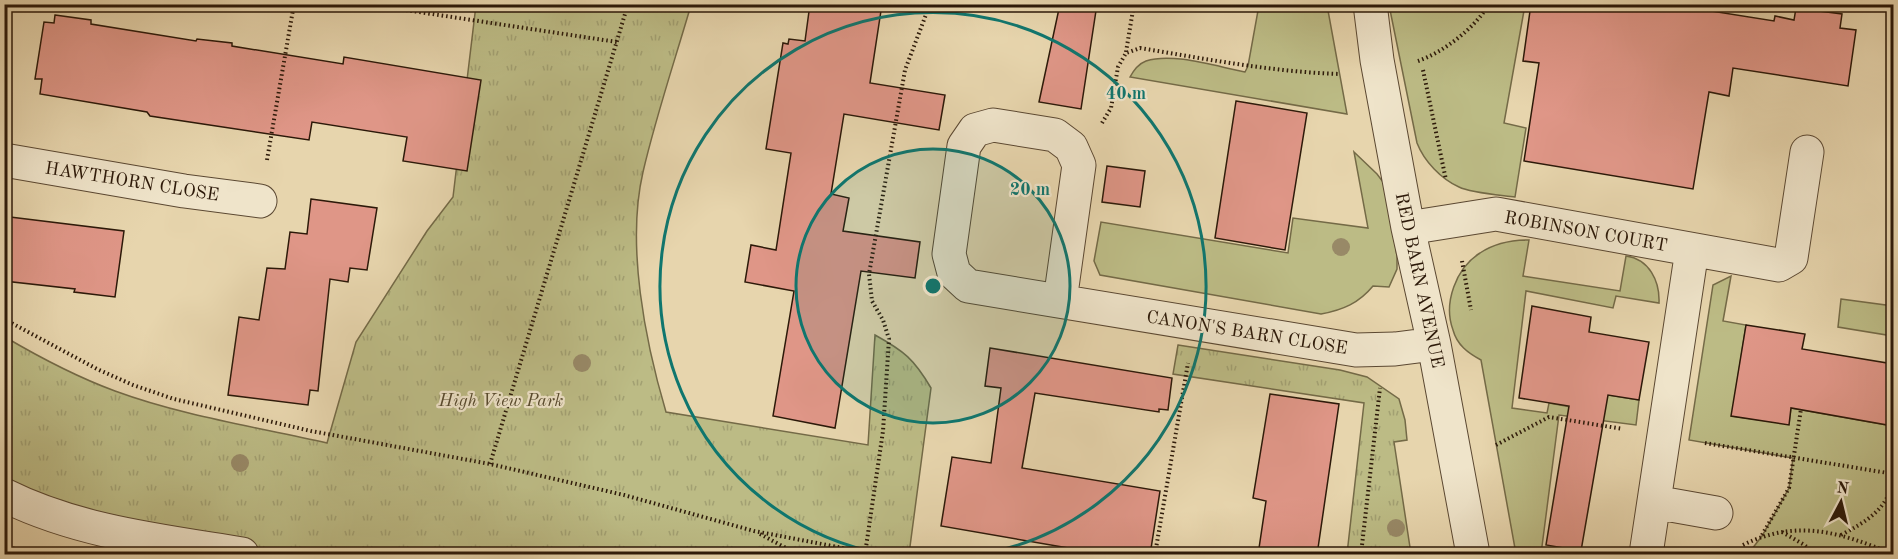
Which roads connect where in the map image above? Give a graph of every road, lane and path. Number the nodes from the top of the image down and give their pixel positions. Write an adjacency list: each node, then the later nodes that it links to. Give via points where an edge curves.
1 (294, 4): 18 (path)
2 (366, 4): 10 (path)
3 (628, 4): 10 (path)
4 (930, 4): 45 (path, via 905,70 869,274 872,301 884,320 889,339 883,432)
5 (1134, 4): 12 (path)
6 (1370, 4): 14 (street, RED BARN AVENUE)
7 (1489, 4): 13 (path, via 1475,24)
8 (1855, 4): 9 (path)
9 (1893, 11)
10 (617, 42): 34 (path)
11 (1419, 49): 13 (path)
12 (1126, 53): 14 (path, via 1140,48 1296,72 1339,74); 17 (path, via 1118,67 1111,108)
13 (1421, 60): 14 (path); 19 (path)
14 (1379, 68): 20 (street, RED BARN AVENUE)
15 (1808, 152): 21 (street, ROBINSON COURT, via 1791,258 1779,265)
16 (4, 160): 18 (street, HAWTHORN CLOSE)
17 (1079, 165): 22 (street); 22 (street, CANON'S BARN CLOSE, via 1071,147 1055,135 993,125 975,130 964,146 949,254 954,273 968,286)
18 (260, 201)
19 (1455, 221): 20 (street, ROBINSON COURT); 21 (street, ROBINSON COURT, via 1496,214); 23 (path)
20 (1408, 228): 26 (street, RED BARN AVENUE)
21 (1692, 250): 30 (street, ROBINSON COURT)
22 (1060, 301): 25 (street, CANON'S BARN CLOSE)
23 (1472, 314)
24 (4, 319): 34 (path, via 97,369 174,399 311,431)
25 (1195, 324): 27 (street, CANON'S BARN CLOSE, via 1356,350); 50 (path)
26 (1434, 344): 27 (street, CANON'S BARN CLOSE); 52 (street, RED BARN AVENUE)
27 (1384, 349): 51 (path)
28 (1801, 409): 33 (path)
29 (1494, 434): 31 (path)
30 (1664, 436): 31 (path, via 1549,417); 33 (path); 37 (street, ROBINSON COURT)
31 (1496, 445): 32 (path)
32 (1498, 456)
33 (1793, 458): 35 (path); 42 (path, via 1790,488)
34 (490, 464): 39 (path)
35 (1893, 476): 41 (path, via 1891,489 1875,514)
36 (4, 495): 47 (street, via 100,530)
37 (1654, 502): 38 (street); 53 (street, ROBINSON COURT)
38 (1716, 513)
39 (754, 531): 45 (path); 48 (path)
40 (1781, 532): 41 (path, via 1803,529); 42 (path); 54 (path)
41 (1840, 535): 55 (path)
42 (1762, 536): 43 (path)
43 (1742, 545)
44 (4, 546): 46 (path)
45 (865, 554): 49 (path)
46 (36, 555)
47 (242, 555)
48 (797, 555)
49 (874, 555)
50 (1155, 555)
51 (1361, 555)
52 (1473, 555)
53 (1646, 555)
54 (1816, 555)
55 (1893, 555)

